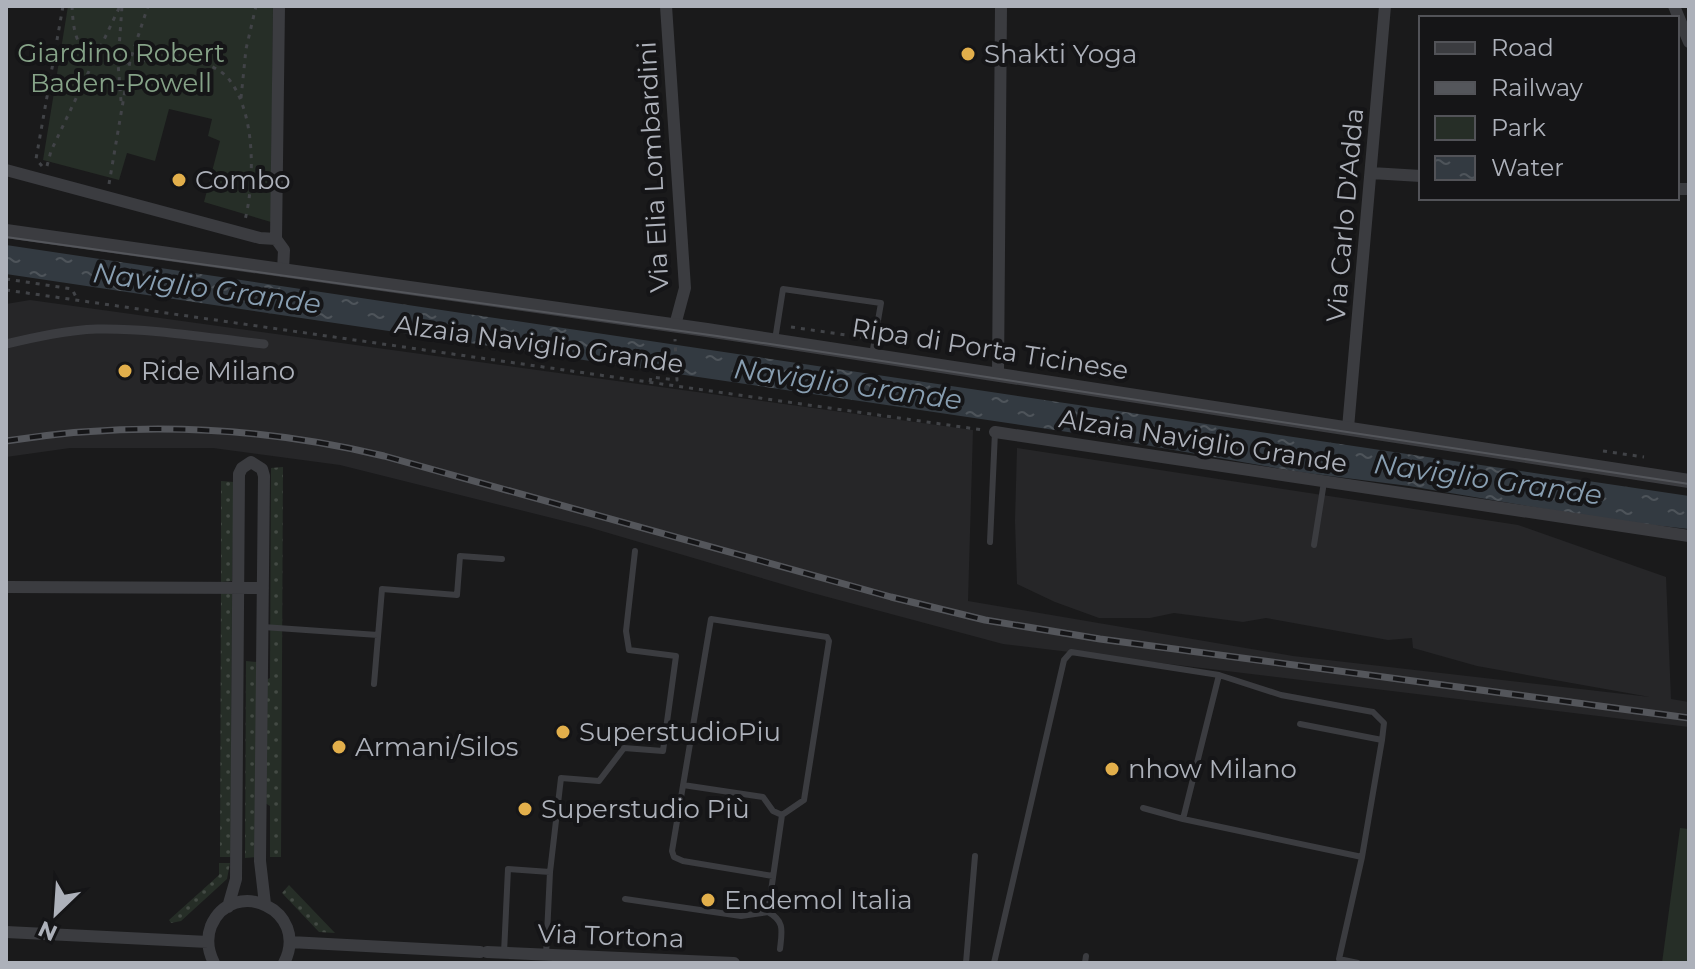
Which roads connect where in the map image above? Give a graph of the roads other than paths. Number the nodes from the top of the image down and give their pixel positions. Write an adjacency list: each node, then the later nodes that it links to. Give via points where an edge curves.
1 (279, 6): 11 (street)
2 (666, 6): 13 (street, Via Elia Lombardini, via 685,288)
3 (1001, 6): 18 (street)
4 (1385, 6): 8 (street, Via Carlo D'Adda)
5 (1679, 18): 6 (street)
6 (1689, 42)
7 (6, 170): 11 (street)
8 (1371, 173): 9 (street); 19 (street, Via Carlo D'Adda)
9 (1419, 176)
10 (6, 231): 12 (street, Ripa di Porta Ticinese)
11 (276, 239): 12 (street, via 284,250)
12 (283, 271): 13 (street, Ripa di Porta Ticinese)
13 (675, 331): 14 (street, Ripa di Porta Ticinese)
14 (775, 340): 17 (street, Ripa di Porta Ticinese); 17 (lane, via 783,289 881,303)
15 (6, 344): 16 (street, via 97,329)
16 (264, 344)
17 (872, 355): 18 (street, Ripa di Porta Ticinese)
18 (998, 374): 19 (street, Ripa di Porta Ticinese)
19 (1348, 428): 21 (street, Ripa di Porta Ticinese)
20 (995, 432): 22 (street, Alzaia Naviglio Grande); 24 (lane)
21 (1689, 481)
22 (1324, 482): 23 (street, Alzaia Naviglio Grande); 25 (lane)
23 (1689, 536)
24 (990, 542)
25 (1314, 545)
26 (635, 551): 43 (lane, via 626,631 629,650 676,656 663,751 624,748 599,781 561,778)
27 (502, 559): 32 (lane, via 460,556 457,595 382,589)
28 (6, 587): 29 (street)
29 (238, 588): 30 (street); 30 (street, via 239,474 251,462 264,476); 47 (street, via 236,879)
30 (263, 588): 31 (street)
31 (263, 627): 32 (lane); 46 (street, via 260,861)
32 (378, 635): 34 (lane)
33 (1219, 675): 36 (lane, via 1281,695 1373,712 1384,723); 40 (lane); 59 (lane, via 1071,652 1064,660)
34 (374, 684)
35 (1300, 724): 36 (lane)
36 (1382, 740): 42 (lane)
37 (683, 785): 39 (lane, via 763,797); 39 (lane, via 711,619 827,637 804,800); 44 (lane, via 674,857)
38 (1143, 808): 40 (lane)
39 (782, 815): 44 (lane)
40 (1183, 819): 42 (lane)
41 (975, 856): 58 (lane)
42 (1362, 857): 60 (lane, via 1339,959)
43 (550, 872): 53 (lane, via 508,869); 54 (lane)
44 (773, 876): 48 (lane)
45 (625, 899): 48 (lane, via 741,916)
46 (265, 904): 47 (street, via 246,901); 51 (street, via 284,921)
47 (228, 907): 50 (street, via 215,919)
48 (768, 912): 52 (lane, via 781,920)
49 (6, 932): 50 (street)
50 (208, 942): 55 (street)
51 (290, 942): 53 (street, Via Tortona); 56 (street)
52 (780, 949)
53 (504, 953): 54 (street, Via Tortona)
54 (546, 955): 57 (street, Via Tortona)
55 (214, 963)
56 (284, 963)
57 (734, 963)
58 (966, 963)
59 (994, 963)
60 (1358, 963)

